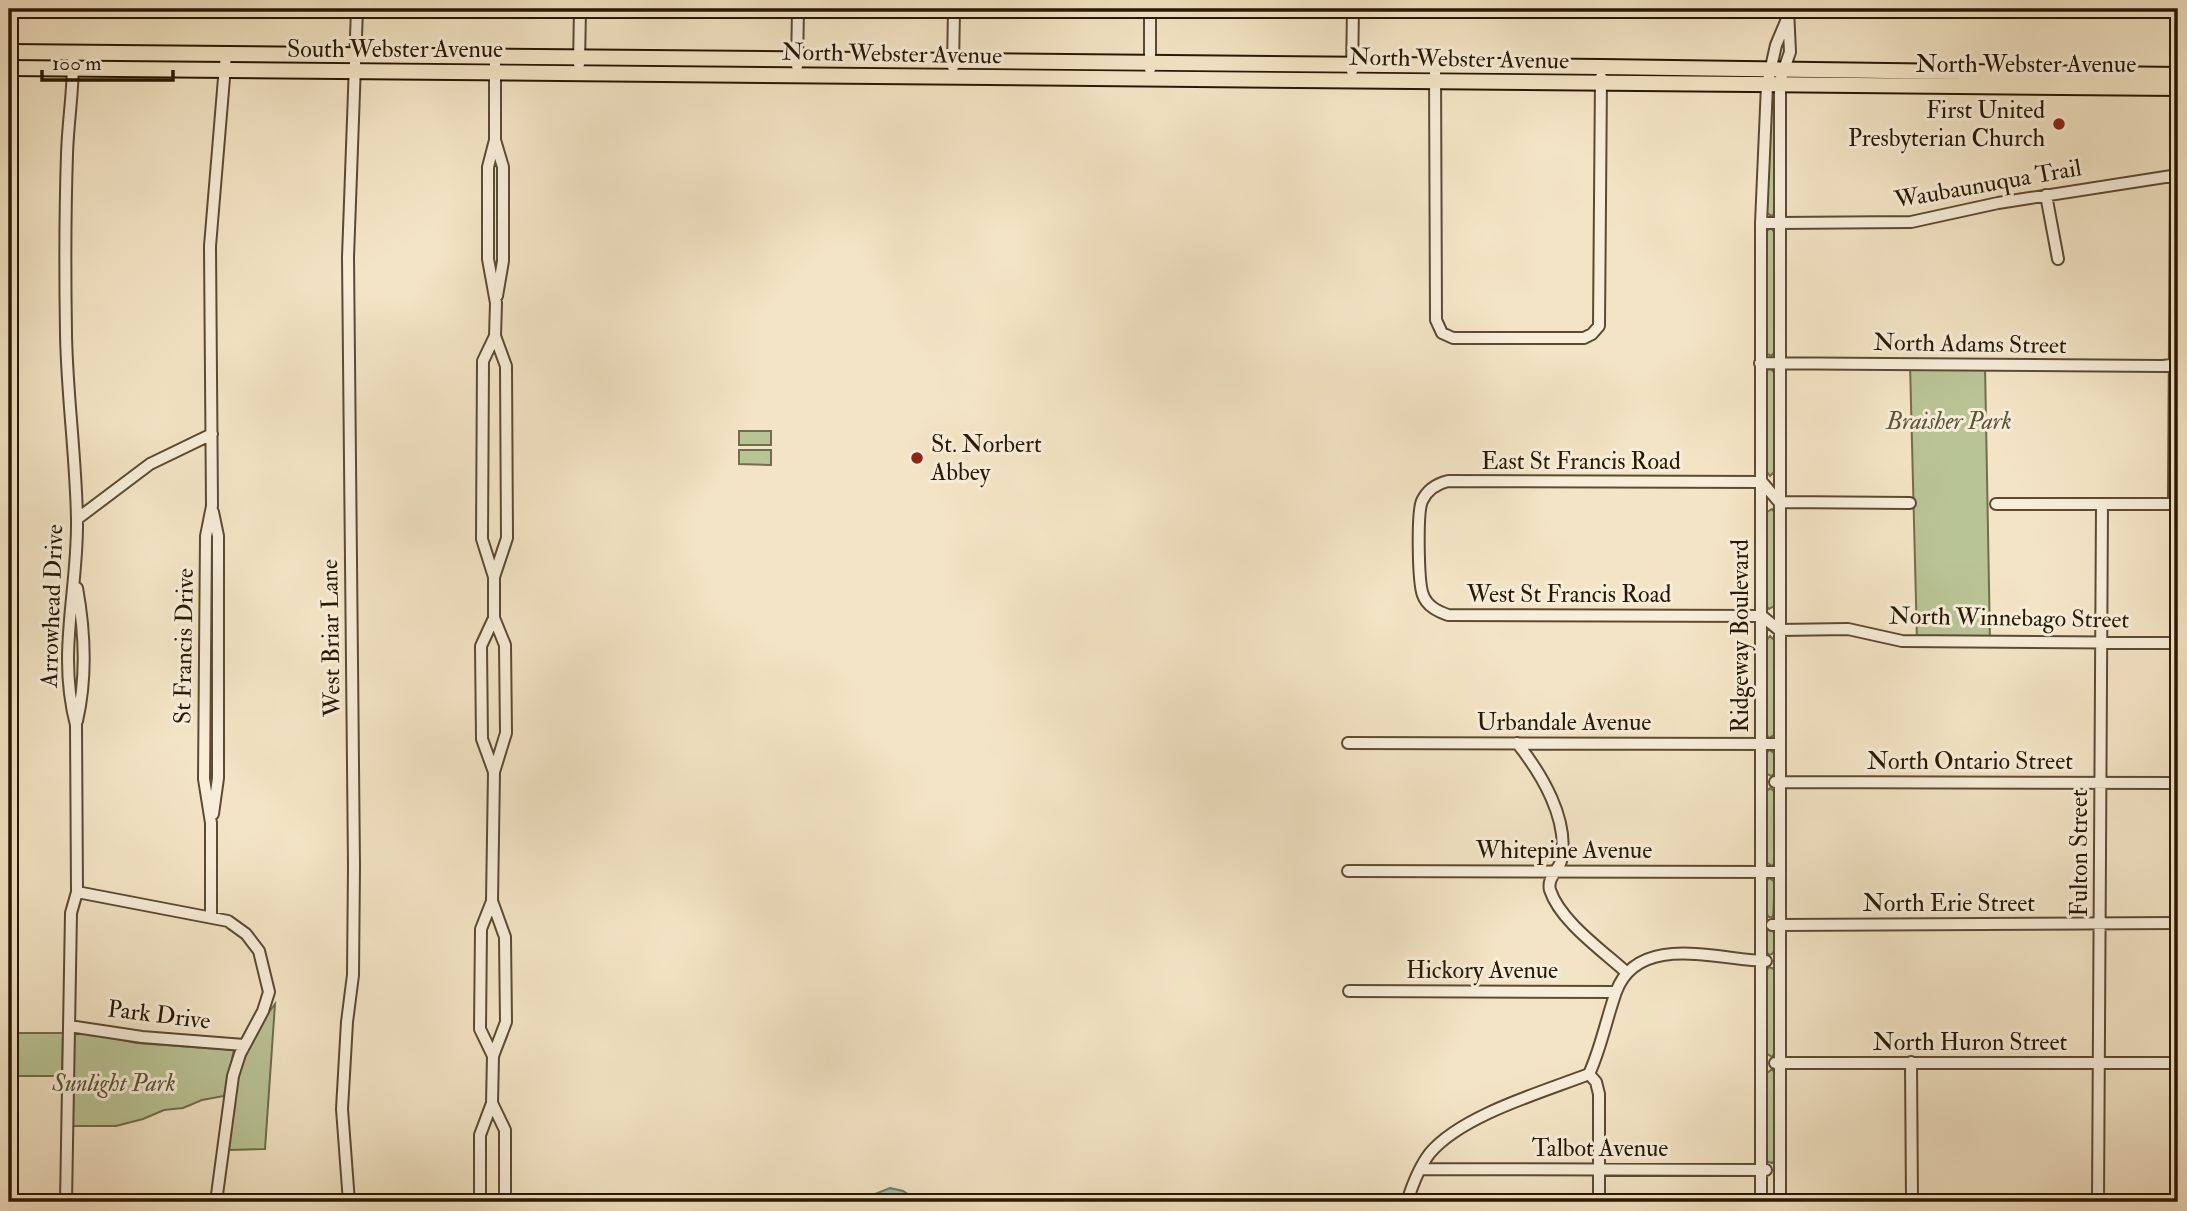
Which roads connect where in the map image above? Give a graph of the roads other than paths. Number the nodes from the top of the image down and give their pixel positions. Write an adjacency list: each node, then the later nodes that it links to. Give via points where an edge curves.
1 (357, 9): 11 (street, West Briar Lane)
2 (580, 9): 13 (street)
3 (798, 9): 15 (street)
4 (954, 9): 16 (street)
5 (1150, 9): 17 (street)
6 (1353, 9): 18 (street)
7 (1788, 13): 23 (street, Ridgeway Boulevard, via 1790,52)
8 (9, 52): 9 (main road, South Webster Avenue)
9 (73, 53): 10 (main road, South Webster Avenue); 22 (street, Arrowhead Drive)
10 (226, 54): 11 (main road, South Webster Avenue); 24 (street, St Francis Drive)
11 (357, 55): 12 (main road, South Webster Avenue); 25 (street, West Briar Lane)
12 (495, 57): 13 (main road, South Webster Avenue); 26 (street)
13 (580, 58): 14 (main road, South Webster Avenue); 27 (street)
14 (741, 59): 15 (main road, North Webster Avenue)
15 (797, 60): 16 (main road, North Webster Avenue); 30 (street)
16 (953, 61): 17 (main road, North Webster Avenue); 31 (street)
17 (1150, 63): 18 (main road, North Webster Avenue); 32 (street)
18 (1353, 65): 19 (main road, North Webster Avenue); 33 (street)
19 (1435, 66): 20 (main road, North Webster Avenue); 34 (street)
20 (1601, 67): 23 (main road, North Webster Avenue); 35 (street)
21 (9, 68): 22 (main road, South Webster Avenue)
22 (74, 69): 24 (main road, South Webster Avenue); 55 (street, Arrowhead Drive, via 67,152 66,334)
23 (1777, 69): 28 (main road, North Webster Avenue); 36 (street, Ridgeway Boulevard)
24 (226, 70): 25 (main road, South Webster Avenue); 47 (street, St Francis Drive, via 210,246)
25 (357, 72): 26 (main road, South Webster Avenue); 105 (street, West Briar Lane, via 348,257 354,880 353,975 342,1110)
26 (495, 73): 27 (main road, South Webster Avenue); 43 (street, via 495,140 503,167 503,261)
27 (579, 74): 29 (main road, South Webster Avenue)
28 (2178, 75)
29 (739, 76): 30 (main road, North Webster Avenue)
30 (797, 76): 31 (main road, North Webster Avenue)
31 (953, 77): 32 (main road, North Webster Avenue)
32 (1150, 79): 33 (main road, North Webster Avenue)
33 (1352, 81): 34 (main road, North Webster Avenue)
34 (1435, 82): 35 (main road, North Webster Avenue); 35 (street, via 1437,323 1442,333 1453,338 1584,338 1599,326)
35 (1601, 83): 36 (main road, North Webster Avenue)
36 (1774, 85): 37 (main road, North Webster Avenue); 40 (street, Ridgeway Boulevard); 41 (street, Ridgeway Boulevard)
37 (2178, 88)
38 (2177, 175): 39 (street, Waubaunuqua Trail); 46 (street)
39 (2046, 195): 40 (street, Waubaunuqua Trail, via 1911,222); 42 (street)
40 (1779, 222): 41 (street, Waubaunuqua Trail); 45 (street, Ridgeway Boulevard)
41 (1761, 223): 44 (street, Ridgeway Boulevard)
42 (2058, 259)
43 (495, 336): 56 (street, via 506,366 507,538); 56 (street, via 483,360 482,416 482,539)
44 (1760, 362): 45 (street, North Adams Street); 48 (street, Ridgeway Boulevard)
45 (1779, 363): 46 (street, North Adams Street); 49 (street, Ridgeway Boulevard)
46 (2177, 364): 53 (street)
47 (212, 434): 55 (street, via 150,464); 79 (street, St Francis Drive, via 212,506 206,536 204,779 211,823)
48 (1762, 482): 49 (street); 54 (street, East St Francis Road, via 1448,481 1427,492); 58 (street, Ridgeway Boulevard)
49 (1779, 502): 50 (street); 60 (street, Ridgeway Boulevard)
50 (1910, 503)
51 (1996, 504): 52 (street)
52 (2102, 504): 53 (street); 61 (street, Fulton Street)
53 (2176, 504)
54 (1420, 514): 58 (street, West St Francis Road, via 1420,587 1427,603 1448,615)
55 (77, 519): 57 (street, Arrowhead Drive)
56 (494, 577): 59 (street)
57 (76, 578): 63 (street, via 84,632 82,698); 63 (street, Arrowhead Drive, via 68,617 67,657)
58 (1762, 615): 60 (street); 66 (street, Ridgeway Boulevard)
59 (494, 618): 68 (street, via 505,645 506,733); 68 (street, via 481,646 482,739)
60 (1779, 630): 61 (street, North Winnebago Street, via 1848,629 1902,641); 67 (street, Ridgeway Boulevard)
61 (2102, 642): 62 (street, North Winnebago Street); 71 (street, Fulton Street)
62 (2178, 643)
63 (76, 725): 77 (street, Arrowhead Drive)
64 (1348, 743): 65 (street, Urbandale Avenue)
65 (1517, 743): 66 (street, Urbandale Avenue); 74 (street, via 1552,800 1562,840)
66 (1761, 744): 67 (street, Urbandale Avenue); 69 (street, Ridgeway Boulevard)
67 (1779, 744): 70 (street, Ridgeway Boulevard)
68 (494, 772): 78 (street)
69 (1762, 782): 70 (street, North Ontario Street); 75 (street, Ridgeway Boulevard)
70 (1779, 782): 71 (street, North Ontario Street); 76 (street, Ridgeway Boulevard)
71 (2101, 782): 72 (street, North Ontario Street); 80 (street, Fulton Street)
72 (2178, 783)
73 (1348, 871): 74 (street, Whitepine Avenue)
74 (1555, 871): 75 (street, Whitepine Avenue); 86 (street, via 1549,886 1559,906)
75 (1761, 872): 76 (street, Whitepine Avenue); 82 (street, Ridgeway Boulevard)
76 (1779, 872): 83 (street, Ridgeway Boulevard)
77 (77, 892): 79 (street); 89 (street, Arrowhead Drive, via 71,914)
78 (492, 901): 91 (street, via 505,937 506,1022); 91 (street, via 481,929 480,1029)
79 (211, 917): 90 (street, via 246,934 265,971 269,992)
80 (2100, 923): 81 (street, North Erie Street); 83 (street, North Erie Street); 94 (street, Fulton Street)
81 (2178, 923)
82 (1761, 925): 83 (street, North Erie Street); 84 (street, Ridgeway Boulevard)
83 (1779, 925): 85 (street, Ridgeway Boulevard)
84 (1762, 961): 85 (street); 86 (street, via 1672,954 1648,958); 96 (street, Ridgeway Boulevard)
85 (1779, 961): 93 (street, Ridgeway Boulevard)
86 (1626, 972): 88 (street)
87 (1349, 991): 88 (street, Hickory Avenue)
88 (1616, 992): 97 (street)
89 (69, 1026): 90 (street, Park Drive); 103 (street, Arrowhead Drive)
90 (244, 1045): 104 (street, via 233,1076)
91 (493, 1056): 98 (street)
92 (1911, 1062): 93 (street, North Huron Street); 94 (street, North Huron Street); 112 (street)
93 (1779, 1063): 96 (street, North Huron Street); 102 (street, Ridgeway Boulevard)
94 (2099, 1063): 95 (street, North Huron Street); 113 (street, Fulton Street)
95 (2178, 1063)
96 (1762, 1064): 101 (street, Ridgeway Boulevard)
97 (1589, 1074): 99 (street, via 1486,1115 1439,1144); 100 (street, via 1599,1094)
98 (492, 1103): 106 (street, via 480,1135); 107 (street, via 505,1130)
99 (1421, 1169): 100 (street, Talbot Avenue); 108 (street)
100 (1598, 1169): 101 (street, Talbot Avenue); 109 (street)
101 (1762, 1170): 102 (street, Talbot Avenue); 110 (street, Ridgeway Boulevard)
102 (1779, 1170): 111 (street, Ridgeway Boulevard)
103 (66, 1202)
104 (216, 1202)
105 (349, 1202)
106 (480, 1202)
107 (505, 1202)
108 (1407, 1202)
109 (1599, 1202)
110 (1761, 1202)
111 (1780, 1202)
112 (1912, 1202)
113 (2098, 1202)

